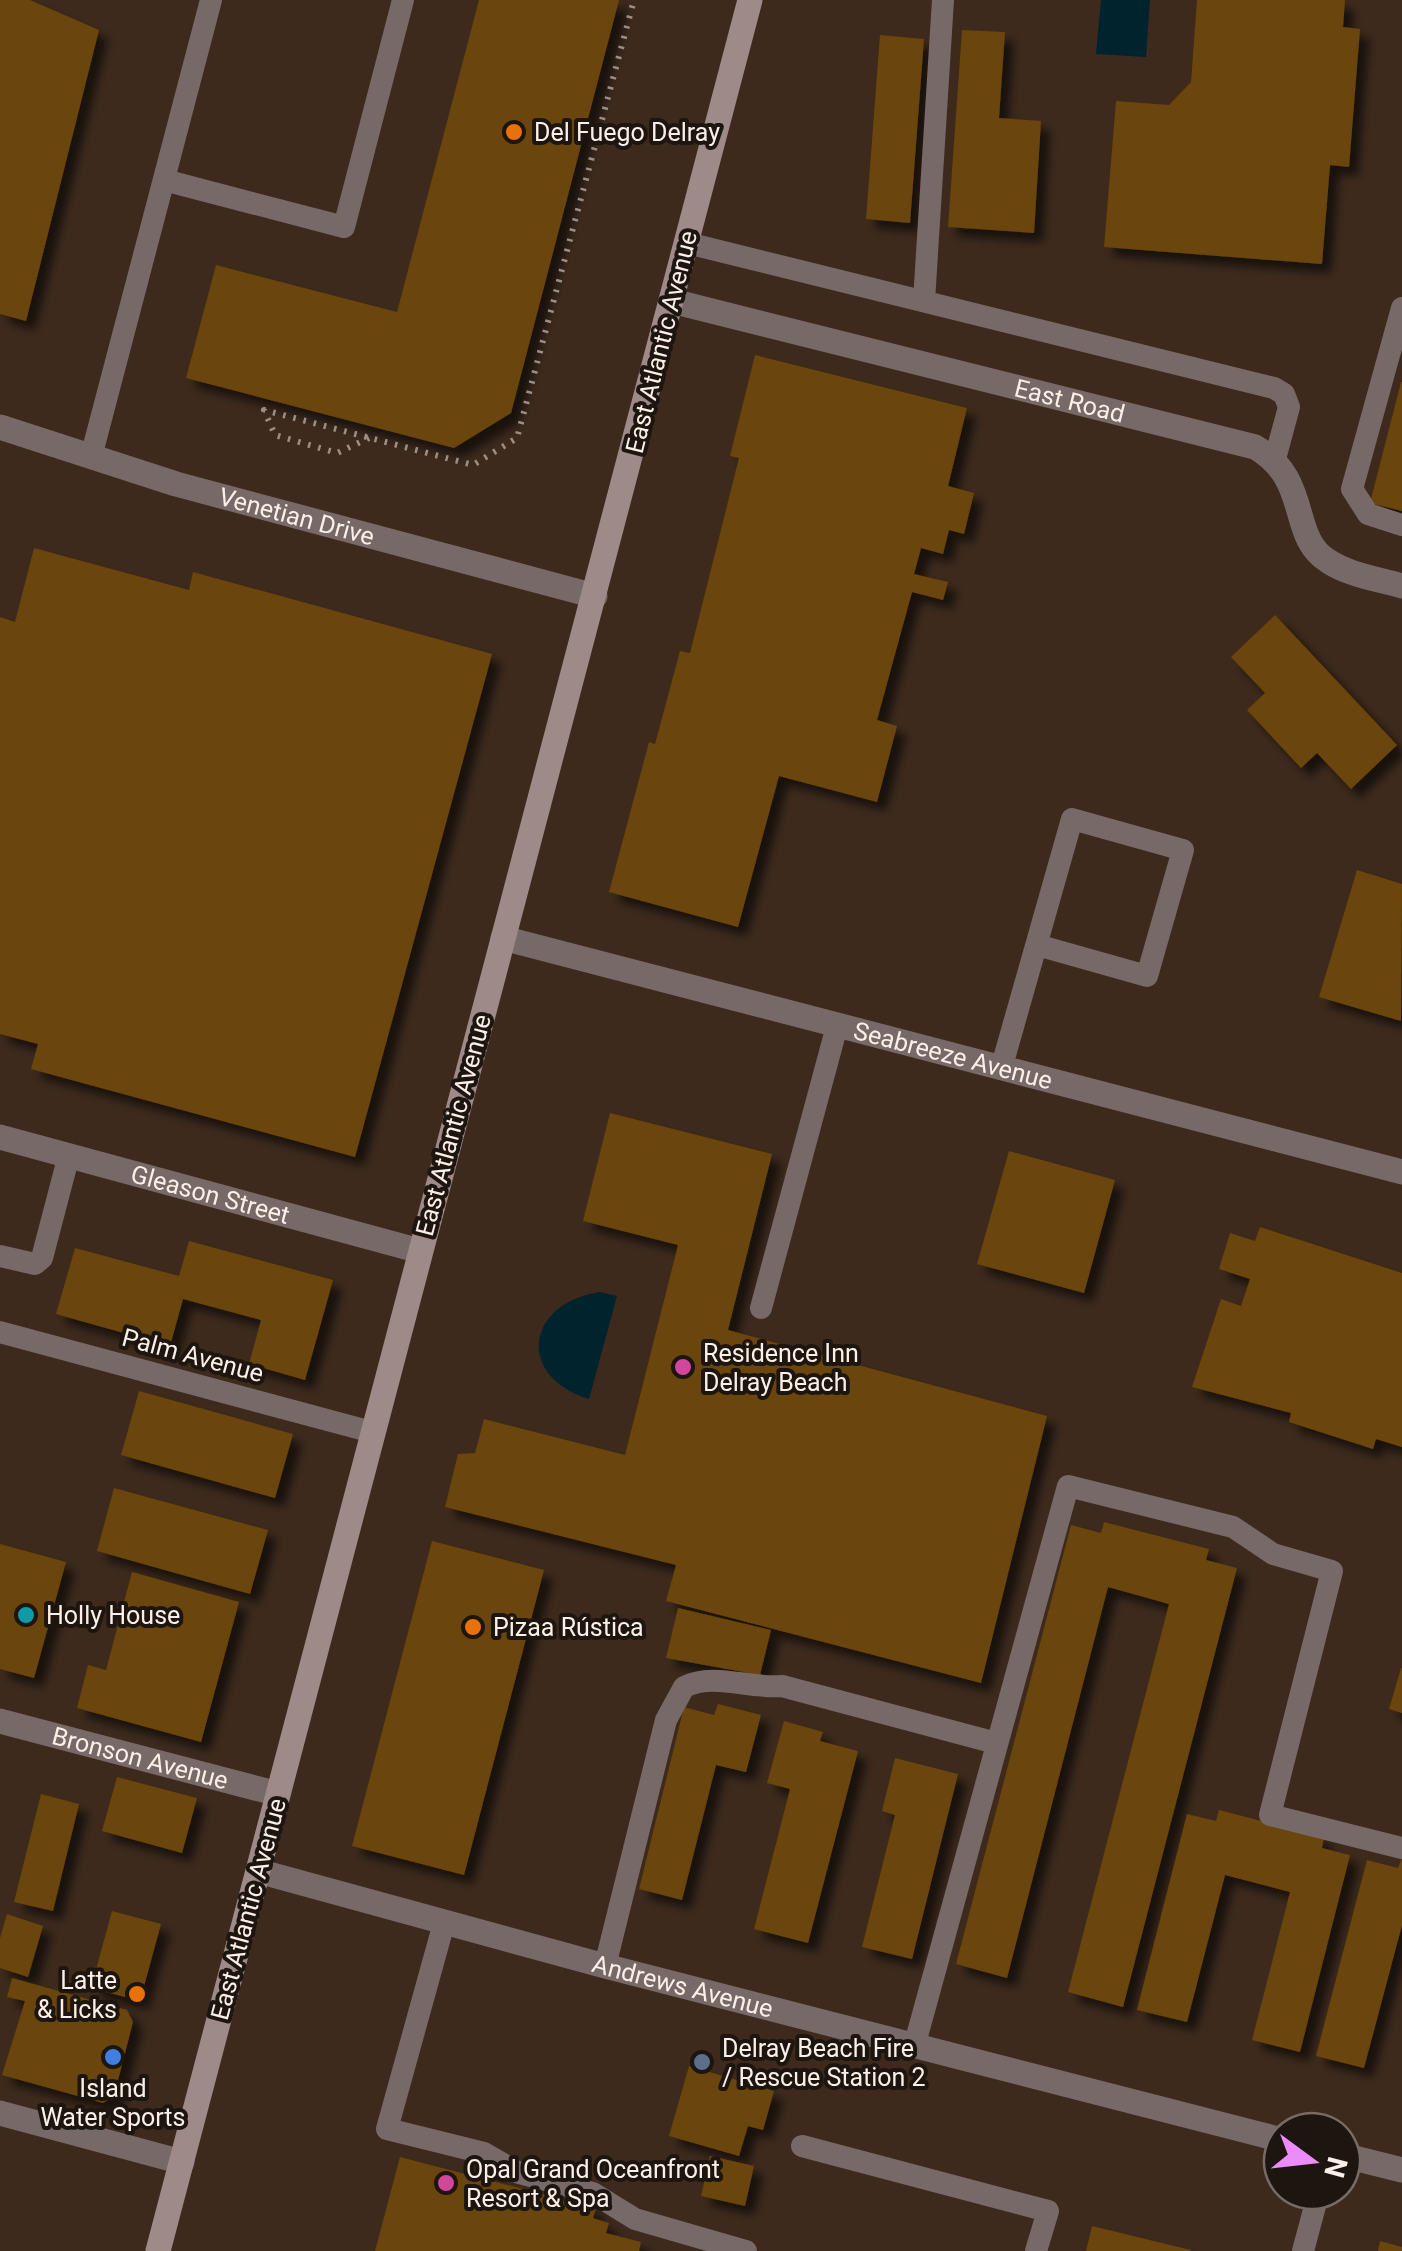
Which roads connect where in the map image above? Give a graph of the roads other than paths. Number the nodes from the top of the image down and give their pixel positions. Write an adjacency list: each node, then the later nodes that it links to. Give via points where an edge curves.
1 (212, 0): 5 (lane)
2 (404, 0): 5 (lane, via 344,227)
3 (750, 0): 6 (main road, East Atlantic Avenue)
4 (943, 0): 8 (lane)
5 (164, 180): 11 (lane)
6 (687, 243): 7 (main road, East Atlantic Avenue); 8 (lane)
7 (672, 301): 12 (street, East Road, via 1255,448); 15 (main road, East Atlantic Avenue)
8 (924, 301): 12 (lane, via 1274,388 1288,407)
9 (1402, 308): 13 (lane, via 1352,489 1368,514)
10 (0, 427): 11 (street, Venetian Drive)
11 (91, 457): 15 (street, Venetian Drive)
12 (1275, 459): 14 (street, via 1289,477 1307,535 1326,560)
13 (1402, 525)
14 (1402, 586)
15 (595, 596): 16 (main road, East Atlantic Avenue)
16 (503, 938): 18 (street, Seabreeze Avenue); 23 (main road, East Atlantic Avenue)
17 (1036, 945): 17 (lane, via 1072,819 1183,850 1147,976); 19 (lane)
18 (837, 1026): 19 (street, Seabreeze Avenue); 25 (lane)
19 (1001, 1069): 22 (street, Seabreeze Avenue)
20 (0, 1137): 21 (street, Gleason Street)
21 (69, 1155): 23 (street, Gleason Street); 24 (lane, via 42,1258 36,1264)
22 (1402, 1172)
23 (420, 1251): 27 (main road, East Atlantic Avenue)
24 (0, 1256)
25 (761, 1308)
26 (0, 1332): 27 (lane, Palm Avenue)
27 (372, 1432): 30 (main road, East Atlantic Avenue)
28 (0, 1721): 30 (street, Bronson Avenue)
29 (996, 1743): 31 (lane, via 1068,1486 1215,1522 1273,1554 1332,1571 1270,1814); 34 (lane, via 782,1686 757,1689 715,1680 684,1688 666,1720); 35 (lane)
30 (278, 1794): 32 (main road, East Atlantic Avenue)
31 (1402, 1848)
32 (258, 1871): 33 (street, Andrews Avenue); 40 (main road, East Atlantic Avenue)
33 (444, 1923): 34 (street, Andrews Avenue); 44 (lane, via 387,2129 484,2153 518,2174 593,2194 635,2220)
34 (605, 1966): 35 (street, Andrews Avenue)
35 (914, 2047): 37 (street, Andrews Avenue)
36 (0, 2114): 40 (street)
37 (1262, 2135)
38 (802, 2146): 45 (lane, via 1048,2211)
39 (1362, 2160): 41 (street)
40 (182, 2162): 43 (main road, East Atlantic Avenue)
41 (1402, 2170)
42 (1313, 2211): 46 (lane)
43 (158, 2251)
44 (746, 2251)
45 (1036, 2251)
46 (1302, 2251)

